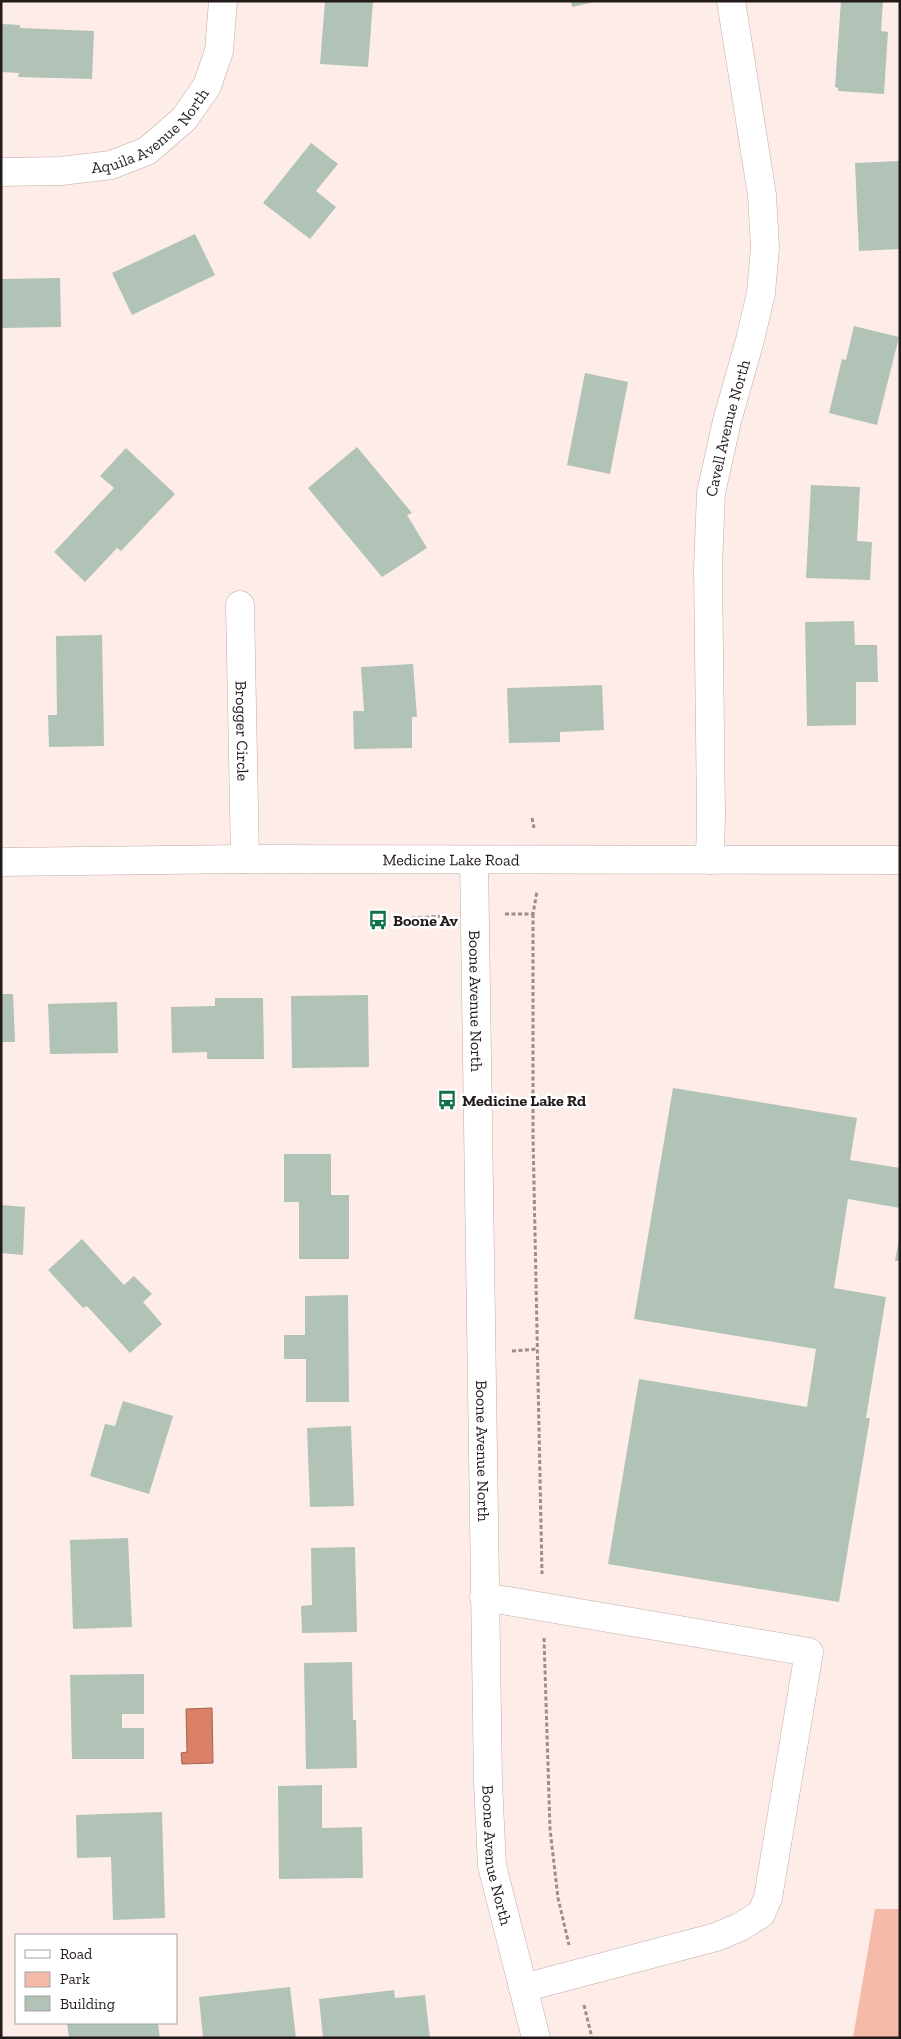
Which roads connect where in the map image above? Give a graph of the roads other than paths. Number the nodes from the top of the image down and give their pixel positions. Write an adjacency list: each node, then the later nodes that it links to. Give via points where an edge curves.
1 (223, 1): 3 (street, Aquila Avenue North, via 219,51 207,86 184,119 147,150 111,165 61,171)
2 (731, 1): 7 (street, Cavell Avenue North, via 762,195 765,247 761,292 711,493 708,568)
3 (1, 172)
4 (240, 605): 5 (street, Brogger Circle)
5 (245, 859): 6 (street, Medicine Lake Road); 9 (street, Medicine Lake Road)
6 (474, 860): 7 (street, Medicine Lake Road); 10 (street, Boone Avenue North)
7 (710, 860): 8 (street, Medicine Lake Road)
8 (900, 860)
9 (1, 862)
10 (484, 1597): 11 (street, Boone Avenue North, via 492,1866); 11 (street, via 809,1652 768,1898 761,1914 716,1937)
11 (523, 1988): 12 (street, Boone Avenue North)
12 (536, 2038)

